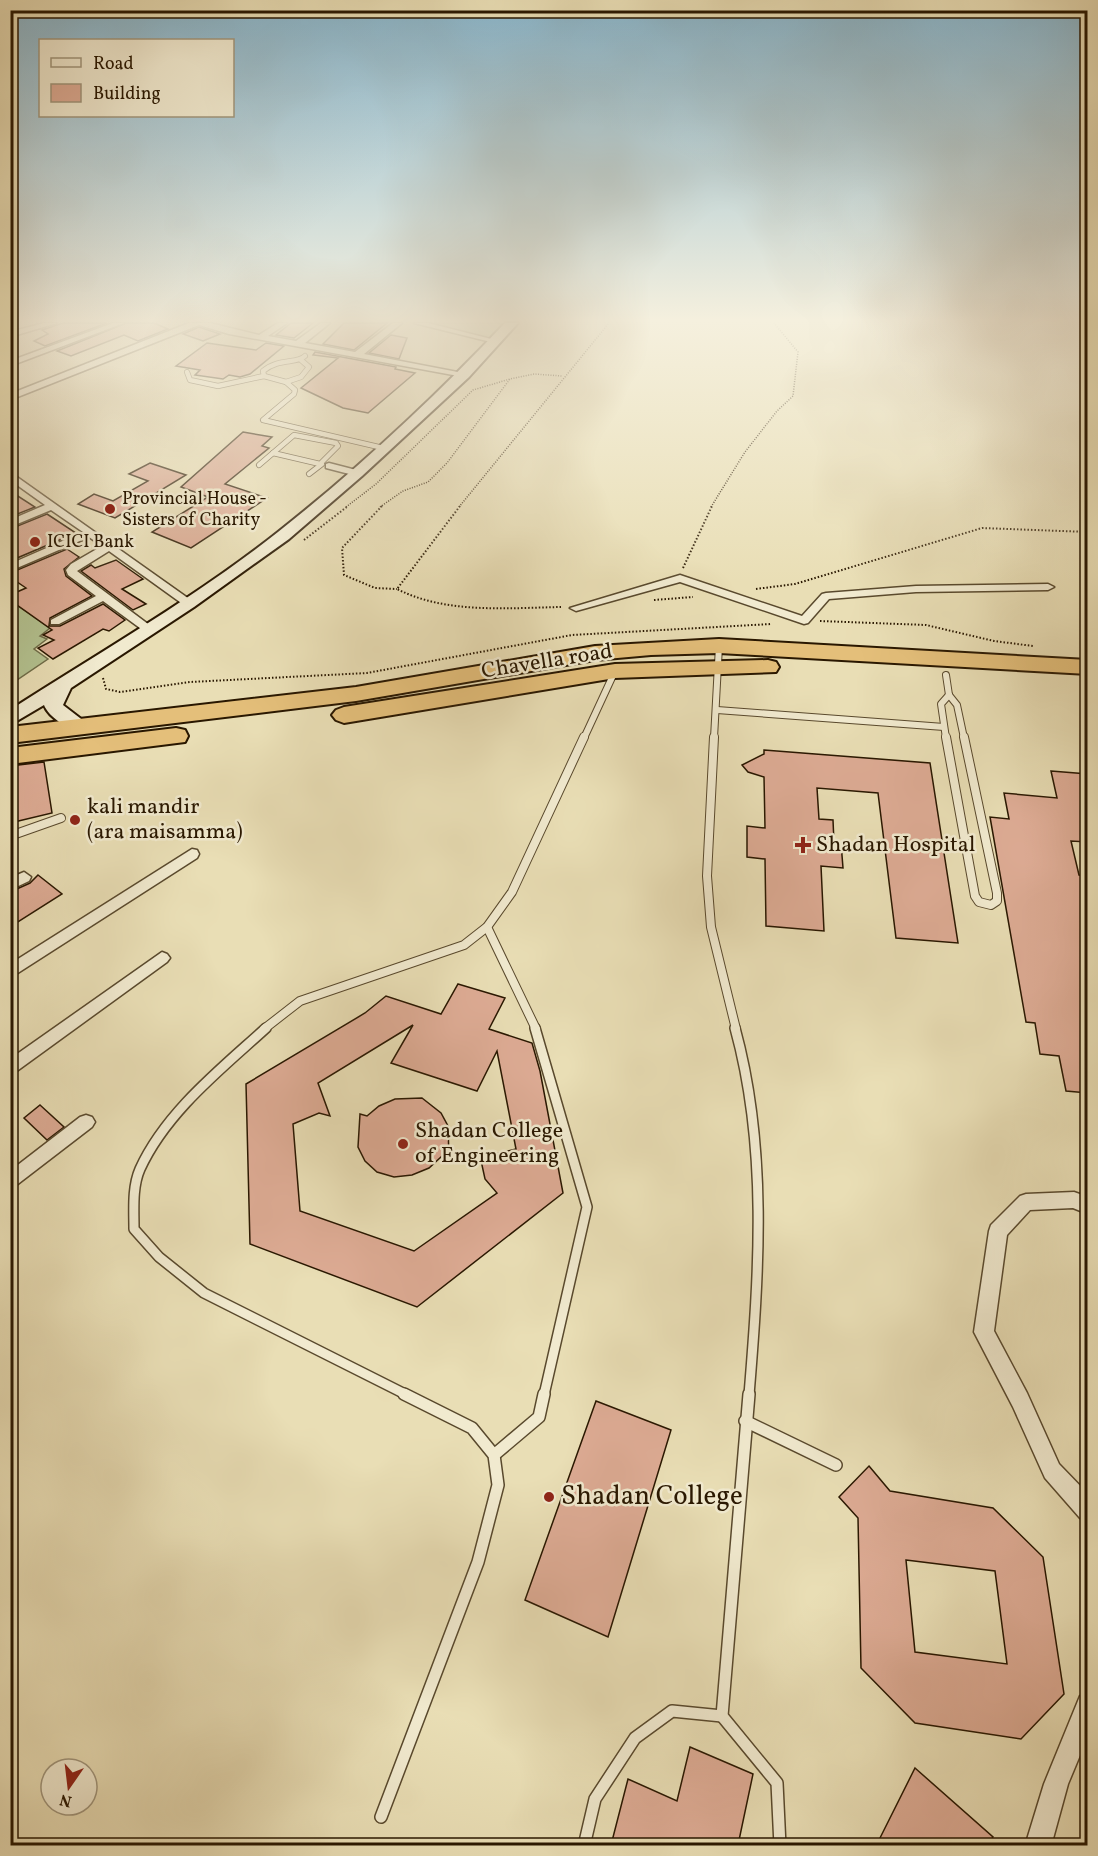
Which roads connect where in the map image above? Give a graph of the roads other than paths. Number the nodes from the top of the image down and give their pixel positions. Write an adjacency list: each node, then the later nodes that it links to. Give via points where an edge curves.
1 (274, 410): 3 (lane, via 264,417 265,422)
2 (425, 410): 3 (main road)
3 (383, 448): 7 (main road)
4 (273, 453): 5 (lane); 6 (lane); 6 (lane, via 294,435 336,443 338,446)
5 (259, 465)
6 (324, 465): 7 (street); 8 (lane)
7 (357, 473): 17 (main road, via 283,536)
8 (309, 474)
9 (13, 479): 10 (street)
10 (51, 506): 11 (street); 12 (street)
11 (10, 524)
12 (89, 533): 13 (street); 14 (street)
13 (108, 547): 16 (street, via 71,570); 17 (street)
14 (10, 568)
15 (1048, 587): 18 (street, via 916,589 826,596 804,621 680,579)
16 (103, 597): 19 (street); 20 (street)
17 (188, 603): 20 (main road)
18 (576, 608)
19 (55, 622)
20 (148, 629): 24 (main road)
21 (719, 656): 22 (highway, Chavella road); 23 (highway, Chavella road); 26 (highway, Chavella road); 27 (lane); 29 (highway, Chavella road, via 651,648 595,653 356,694)
22 (1088, 668)
23 (615, 671): 31 (highway, Chavella road, via 366,712); 37 (lane, via 512,892)
24 (64, 683): 28 (main road); 29 (main road, via 54,708)
25 (1088, 684): 26 (highway, Chavella road)
26 (947, 685): 30 (lane, via 941,704); 30 (lane, via 957,705 996,893 997,901 991,905 978,902 975,896)
27 (717, 710): 30 (lane); 44 (lane, via 707,876 711,927 744,1060 755,1130 759,1272)
28 (11, 720): 29 (highway, Chavella road)
29 (79, 725)
30 (944, 727)
31 (10, 756)
32 (62, 818): 33 (lane)
33 (10, 836)
34 (192, 854): 39 (street)
35 (24, 877): 36 (street)
36 (10, 885)
37 (487, 927): 45 (lane, via 536,1029 587,1207 539,1417); 45 (lane, via 464,945 333,988 280,1014 196,1094 157,1140 139,1171 134,1229 159,1257 204,1293 472,1428)
38 (162, 958): 40 (street)
39 (10, 972)
40 (10, 1069)
41 (86, 1122): 42 (street)
42 (10, 1182)
43 (1088, 1206): 47 (street, via 1074,1200 1026,1202 998,1231 984,1332 1052,1471)
44 (745, 1420): 46 (lane); 49 (lane)
45 (494, 1455): 50 (lane, via 498,1485 477,1562)
46 (836, 1465)
47 (1088, 1510)
48 (1088, 1704): 53 (street, via 1056,1784)
49 (722, 1716): 51 (lane, via 672,1711 635,1738 595,1799); 52 (lane, via 777,1783)
50 (381, 1817)
51 (584, 1845)
52 (780, 1845)
53 (1038, 1845)

